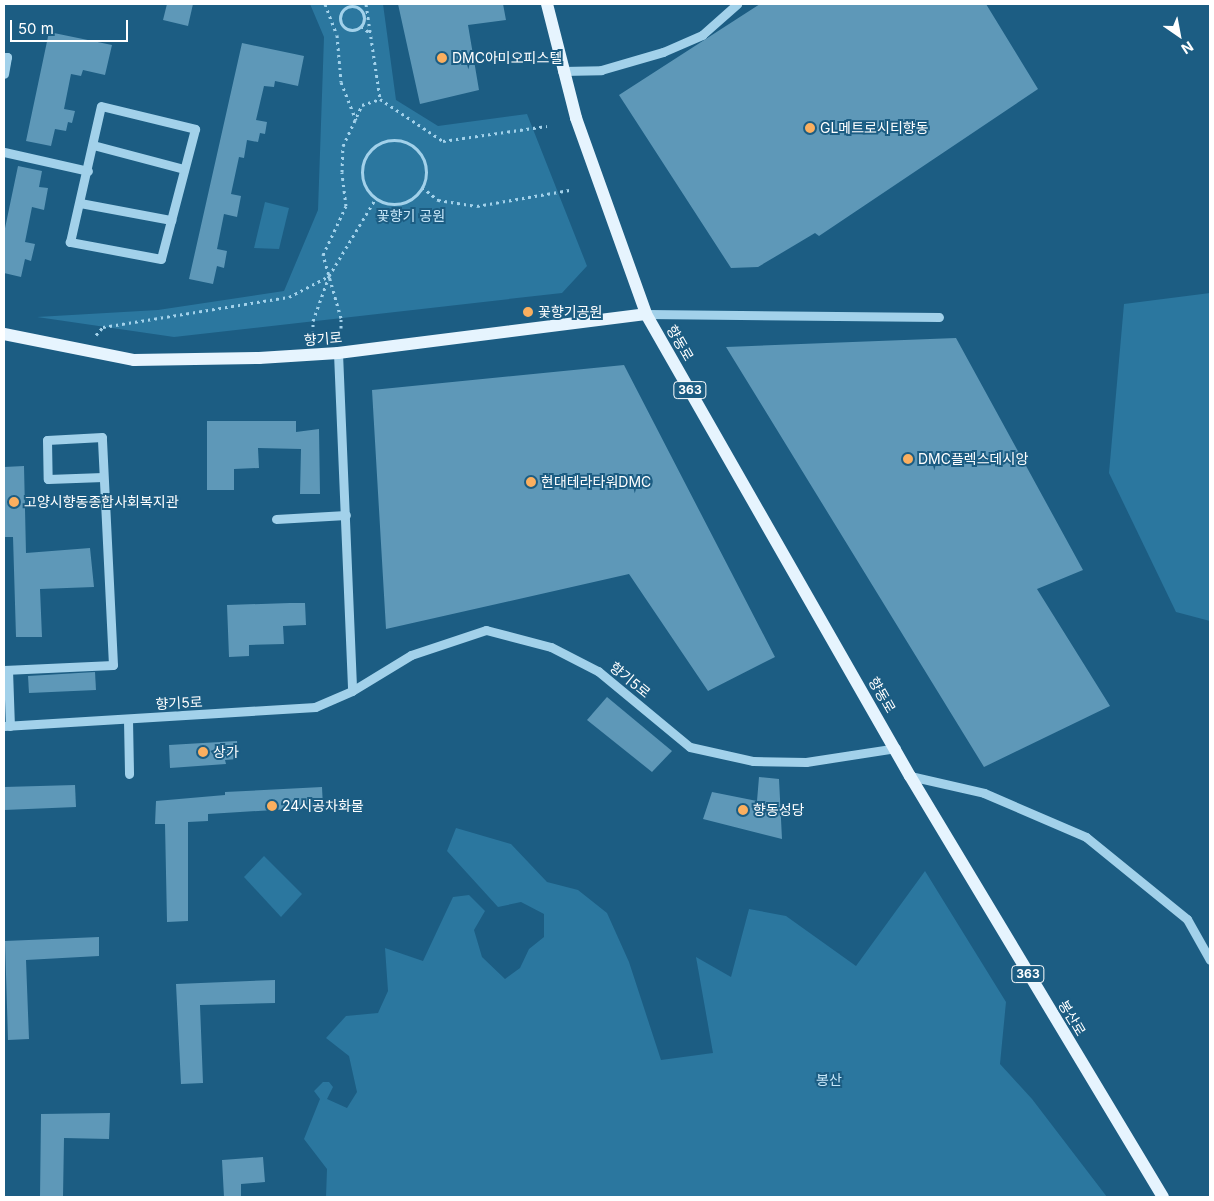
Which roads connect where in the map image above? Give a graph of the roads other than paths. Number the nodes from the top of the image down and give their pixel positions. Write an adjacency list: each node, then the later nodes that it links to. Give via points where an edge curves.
1 (547, 4): 4 (main road, 향동로 / 363)
2 (737, 4): 4 (street, via 702,35 663,52 601,70)
3 (4, 57): 5 (street, via 7,57)
4 (562, 71): 12 (main road, 향동로 / 363)
5 (4, 74)
6 (93, 145): 8 (street); 8 (street, via 102,106 195,129); 9 (street)
7 (4, 152): 9 (street)
8 (184, 169): 11 (street)
9 (88, 171): 10 (street)
10 (80, 203): 11 (street); 11 (street, via 70,242 161,260)
11 (171, 220)
12 (646, 314): 13 (street); 15 (main road, 향기로); 23 (main road, 향동로 / 363)
13 (939, 317)
14 (4, 334): 15 (main road, 향기로, via 134,360)
15 (338, 353): 17 (street)
16 (103, 477): 16 (street, via 102,437 46,440 48,480); 19 (street, via 113,665)
17 (346, 515): 18 (street); 20 (street)
18 (276, 519)
19 (6, 670): 22 (street)
20 (352, 691): 21 (street, 향기5로, via 315,707); 23 (street, 향기5로, via 411,655 486,630 552,647 598,671 690,747 753,762 806,762)
21 (128, 720): 22 (street, 향기5로); 24 (street)
22 (7, 726)
23 (896, 748): 25 (main road, 봉산로 / 363)
24 (129, 774)
25 (910, 776): 26 (street, via 984,793 1086,838 1187,918); 27 (main road, 봉산로 / 363)
26 (1210, 960)
27 (1163, 1197)

